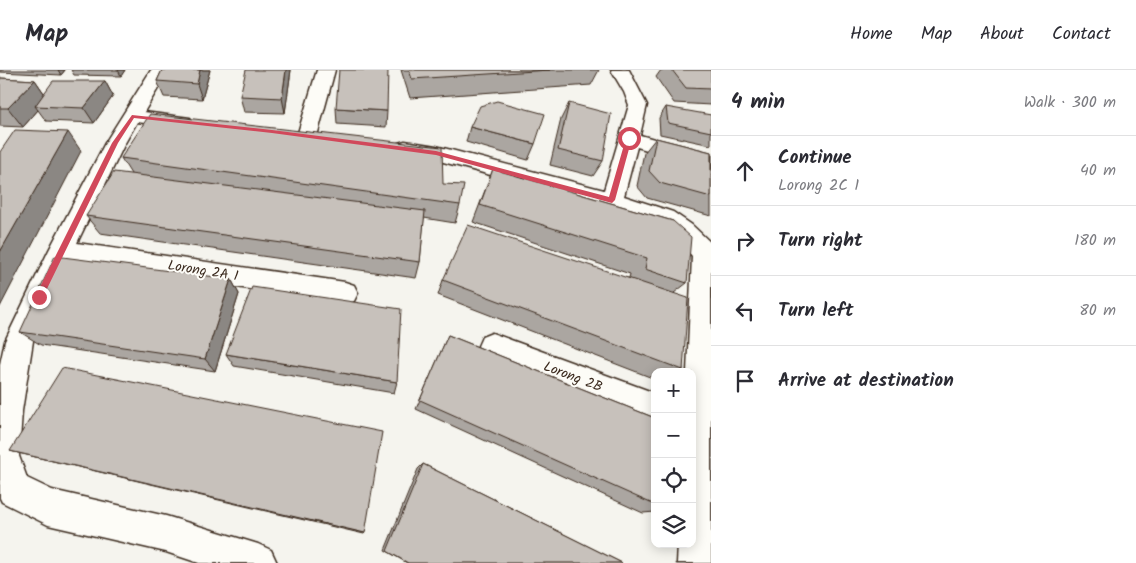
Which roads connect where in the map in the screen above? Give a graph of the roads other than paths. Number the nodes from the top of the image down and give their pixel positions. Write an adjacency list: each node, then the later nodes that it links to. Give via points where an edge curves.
1 (160, 70): 4 (street)
2 (326, 70): 6 (street)
3 (620, 70): 7 (street, via 638,105)
4 (132, 116): 5 (street); 11 (street)
5 (206, 124)
6 (308, 136)
7 (629, 138): 9 (street); 10 (street)
8 (381, 145): 10 (street, via 436,153)
9 (711, 162)
10 (612, 200): 15 (street, via 665,218 706,253)
11 (61, 250): 12 (street, Lorong 2A 1); 17 (street, via 20,341 6,410 2,456 14,490 48,507 166,534)
12 (345, 293)
13 (492, 346): 14 (street, Lorong 2B)
14 (651, 406)
15 (696, 423)
16 (696, 458): 18 (street)
17 (258, 563)
18 (696, 563)

